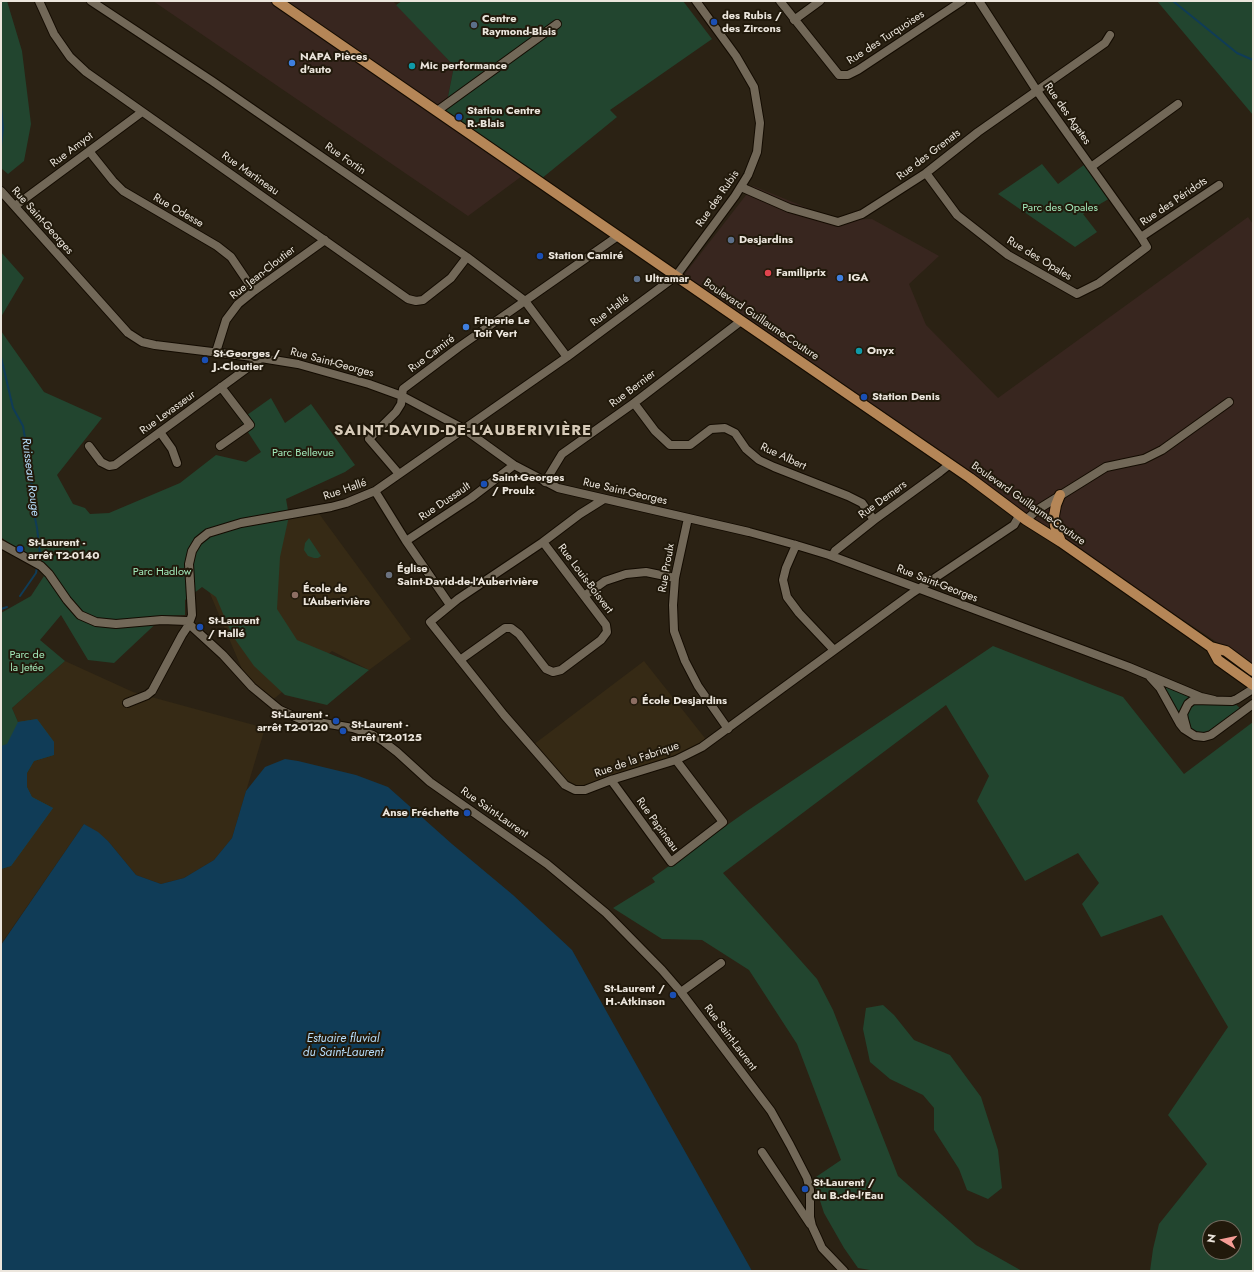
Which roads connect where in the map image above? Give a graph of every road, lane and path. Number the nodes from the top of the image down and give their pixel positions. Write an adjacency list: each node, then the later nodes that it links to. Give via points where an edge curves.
1 (91, 1): 26 (street, Rue Fortin)
2 (277, 1): 14 (main road, Boulevard Guillaume-Couture)
3 (696, 1): 20 (street, Rue des Rubis, via 736,56 754,87 760,123 757,152)
4 (780, 1): 9 (street, Rue des Turquoises)
5 (820, 1): 9 (street)
6 (962, 1): 9 (street, Rue des Turquoises, via 848,75 838,75)
7 (979, 1): 12 (street, Rue des Agates)
8 (42, 2): 15 (street, Rue Martineau, via 54,34 70,57 86,72)
9 (794, 20)
10 (557, 24): 14 (street)
11 (1110, 35): 12 (street, Rue des Grenats, via 1105,43)
12 (1037, 91): 17 (street, Rue des Agates); 18 (street, Rue des Grenats, via 978,132)
13 (1178, 104): 17 (street)
14 (437, 111): 23 (main road, Boulevard Guillaume-Couture)
15 (142, 112): 16 (street, Rue Amyot); 25 (street, Rue Martineau)
16 (89, 151): 22 (street, Rue Amyot); 28 (street, Rue Odesse, via 123,191 217,246 231,257)
17 (1091, 167): 24 (street, Rue des Agates)
18 (926, 173): 20 (street, Rue des Grenats, via 862,214 838,222 789,208); 24 (street, Rue des Opales, via 957,215 1008,255 1076,294 1099,283 1147,247)
19 (1219, 185): 24 (street, Rue des Péridots)
20 (741, 187): 27 (street, Rue des Rubis)
21 (1, 191): 22 (street, Rue Saint-Georges)
22 (15, 206): 31 (street, Rue Saint-Georges, via 128,333 142,342 155,345)
23 (618, 236): 27 (main road, Boulevard Guillaume-Couture); 29 (street, Rue Camiré)
24 (1141, 237)
25 (325, 240): 26 (street, Rue Martineau, via 408,299 416,301 423,300 452,278); 28 (street, Rue Jean-Cloutier)
26 (467, 257): 29 (street, Rue Fortin)
27 (676, 276): 30 (main road, Boulevard Guillaume-Couture); 33 (street, Rue Hallé)
28 (254, 291): 31 (street, Rue Jean-Cloutier, via 238,304 226,320)
29 (525, 300): 33 (street, Rue Fortin); 35 (street, Rue Camiré, via 404,389)
30 (741, 321): 37 (street, Rue Bernier); 43 (main road, Boulevard Guillaume-Couture)
31 (216, 352): 32 (street, Rue Saint-Georges)
32 (261, 358): 34 (street, Rue Levasseur); 35 (street, Rue Saint-Georges, via 320,369)
33 (567, 358): 38 (street, Rue Hallé)
34 (222, 387): 39 (street, Rue Levasseur); 41 (street, via 250,425)
35 (402, 396): 38 (street, Rue Saint-Georges); 45 (street, Rue Camiré, via 396,412 369,439)
36 (1229, 402): 48 (street, Rue de la Fabrique, via 1162,450 1144,458 1106,467)
37 (634, 403): 46 (street, Rue Bernier, via 562,454); 52 (street, Rue Albert, via 655,432 670,446 690,446 711,429 725,428 735,433 746,449 759,460 862,503)
38 (464, 429): 44 (street, Rue Saint-Georges); 45 (street, Rue Hallé)
39 (160, 432): 40 (street, Rue Levasseur, via 115,465 109,466 101,462); 42 (street, via 172,449)
40 (89, 446)
41 (220, 446)
42 (177, 464)
43 (950, 464): 51 (main road, Boulevard Guillaume-Couture); 52 (street, Rue Demers)
44 (514, 465): 46 (street, Rue Saint-Georges); 53 (street, Rue Dussault, via 471,498)
45 (399, 474): 47 (street, Rue Hallé)
46 (545, 482): 49 (street, Rue Saint-Georges, via 558,488)
47 (375, 491): 53 (street); 63 (street, Rue Hallé, via 331,507 241,523 208,532 192,551 189,564 192,608)
48 (1060, 496): 51 (street, Rue de la Fabrique); 55 (main road, via 1054,516)
49 (604, 499): 50 (street, Rue Saint-Georges); 54 (street)
50 (688, 518): 57 (street, Rue Saint-Georges); 59 (street, Rue Proulx)
51 (1022, 518): 55 (main road, Boulevard Guillaume-Couture); 60 (street, Rue de la Fabrique)
52 (874, 520): 58 (street, Rue Demers, via 835,550)
53 (406, 541): 62 (street)
54 (543, 542): 61 (street, Rue Louis-Boisvert); 62 (street)
55 (1061, 542): 64 (main road, Boulevard Guillaume-Couture)
56 (1, 544): 63 (street, via 41,566 80,614 96,622 116,624 176,620 187,621)
57 (796, 544): 58 (street, Rue Saint-Georges); 65 (street, via 783,580 787,597)
58 (832, 556): 60 (street, Rue Saint-Georges)
59 (675, 578): 61 (street, via 646,572 626,574 605,582); 74 (street, Rue Proulx, via 674,631 684,661 698,686)
60 (918, 588): 65 (street, Rue de la Fabrique); 68 (street, Rue Saint-Georges)
61 (584, 596): 66 (street, Rue Louis-Boisvert, via 606,625 606,632 601,640 561,670 553,672 546,669 511,628 505,628)
62 (450, 605): 66 (street, Rue de la Fabrique, via 430,622)
63 (189, 624): 72 (street, Rue Hallé, via 152,691); 79 (street, Rue Saint-Laurent, via 223,655 252,687 280,710 300,719 362,731 373,735 398,752 430,782 526,849 601,908)
64 (1211, 647): 67 (main road, Boulevard Guillaume-Couture, via 1226,651); 69 (main road, Boulevard Guillaume-Couture, via 1218,660)
65 (834, 649): 74 (street, Rue de la Fabrique)
66 (460, 660): 77 (street, Rue de la Fabrique, via 565,785 576,790 585,790)
67 (1253, 671)
68 (1148, 675): 71 (street, Rue Saint-Georges); 75 (street, Rue Saint-Georges, via 1160,688 1180,724)
69 (1253, 685)
70 (1253, 689): 71 (street, Rue Saint-Georges, via 1237,700)
71 (1214, 700): 75 (street, Rue Saint-Georges, via 1193,700 1188,704 1184,719)
72 (126, 703)
73 (1253, 704): 75 (street, via 1211,735 1204,737)
74 (728, 728): 76 (street, Rue de la Fabrique, via 702,747)
75 (1189, 733)
76 (676, 760): 77 (street, Rue de la Fabrique); 77 (street, Rue Papineau, via 723,822 671,862)
77 (611, 780)
78 (721, 963): 79 (street)
79 (681, 992): 81 (street, Rue Saint-Laurent, via 771,1111 790,1144 809,1184)
80 (762, 1152): 81 (street)
81 (812, 1226): 82 (street, Rue Saint-Laurent, via 822,1248)
82 (844, 1271)

